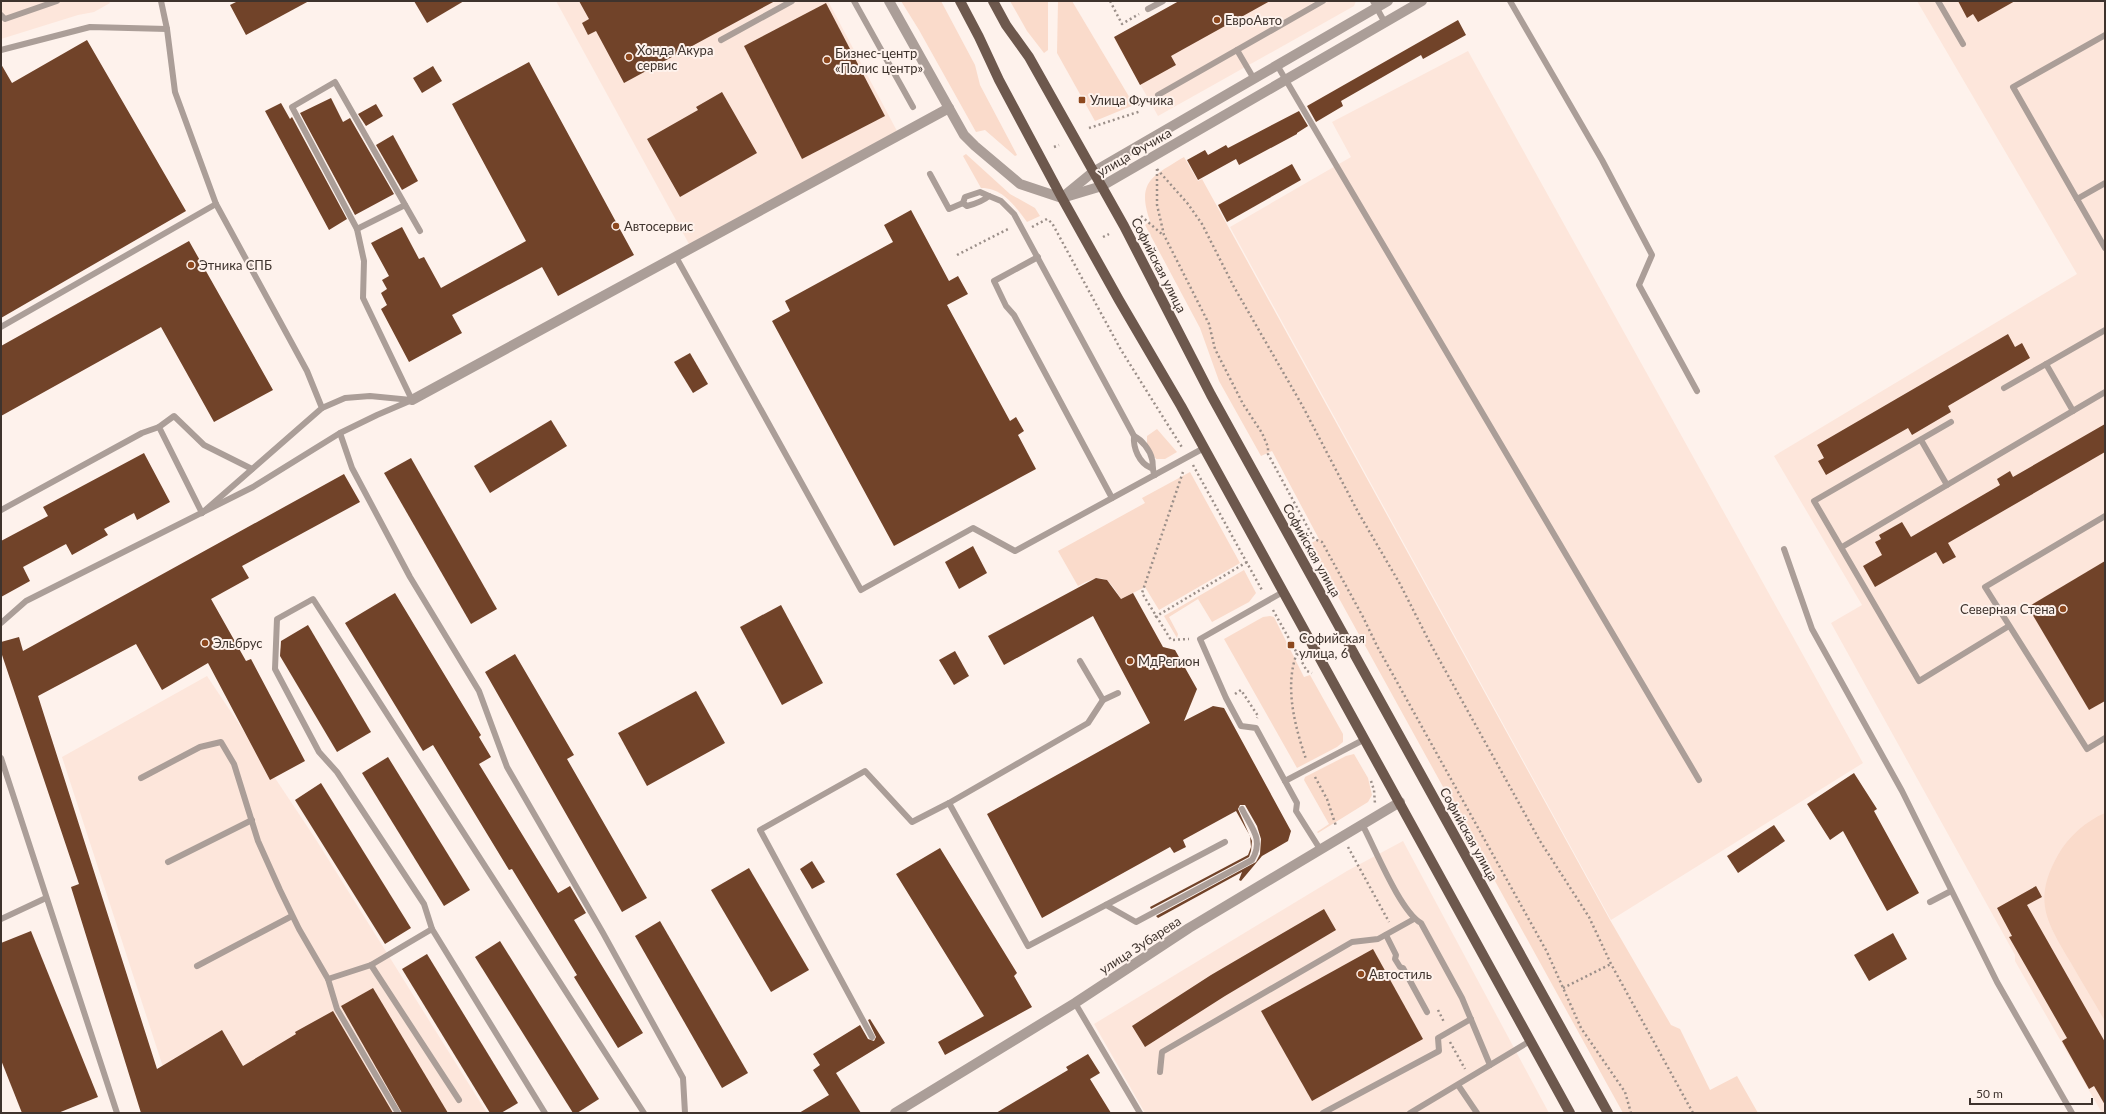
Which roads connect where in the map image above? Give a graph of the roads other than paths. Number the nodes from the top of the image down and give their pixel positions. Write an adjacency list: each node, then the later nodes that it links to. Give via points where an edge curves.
1 (57, 1): 16 (lane, via 5,19)
2 (161, 1): 18 (lane)
3 (792, 1): 20 (lane)
4 (854, 1): 28 (lane)
5 (889, 1): 29 (street)
6 (960, 1): 35 (main road)
7 (993, 1): 30 (main road, Софийская улица, via 1006,25 1029,57)
8 (1163, 1): 15 (lane)
9 (1323, 1): 23 (lane)
10 (1388, 1): 14 (street, улица Фучика)
11 (1422, 1): 17 (street, улица Фучика)
12 (1510, 1): 49 (lane, via 1602,160 1652,254 1639,285)
13 (1938, 1): 21 (lane)
14 (1374, 4): 17 (lane); 24 (street, улица Фучика)
15 (1148, 10)
16 (1, 15)
17 (1385, 22): 26 (street, улица Фучика)
18 (167, 29): 22 (lane, via 90,27); 38 (lane, via 175,92)
19 (2104, 37): 36 (lane, via 2013,87)
20 (721, 40)
21 (1963, 44)
22 (1, 50)
23 (1237, 50): 25 (lane); 27 (lane)
24 (1277, 65): 25 (street, улица Фучика); 26 (lane)
25 (1254, 79): 30 (street, улица Фучика)
26 (1285, 80): 33 (street, улица Фучика); 80 (lane)
27 (1158, 95)
28 (913, 107)
29 (949, 108): 35 (street, via 964,135 1004,172 1020,184); 43 (street)
30 (1093, 172): 33 (main road, Софийская улица); 35 (street, улица Фучика)
31 (930, 174): 37 (lane, via 949,209)
32 (2105, 183): 36 (lane)
33 (1102, 186): 35 (street, улица Фучика); 122 (main road, Софийская улица, via 1215,402)
34 (989, 196): 37 (lane, via 967,206); 37 (lane, via 980,192 965,197); 44 (lane, via 1008,206)
35 (1062, 198): 59 (main road)
36 (2077, 199): 42 (lane)
37 (963, 203)
38 (216, 204): 45 (lane); 52 (lane, via 307,371)
39 (405, 205): 40 (lane); 40 (lane, via 335,82 292,107); 41 (lane)
40 (358, 229): 51 (lane, via 364,261 363,298)
41 (420, 231)
42 (2105, 248)
43 (676, 257): 51 (street); 64 (lane, via 861,590 973,528 1015,551)
44 (1038, 257): 57 (lane); 64 (lane, via 994,281)
45 (1, 327)
46 (2105, 330): 47 (lane)
47 (2046, 364): 48 (lane); 53 (lane)
48 (2004, 388)
49 (1697, 391)
50 (2105, 392): 53 (lane)
51 (412, 400): 52 (lane, via 370,396 345,398); 56 (lane)
52 (322, 408): 61 (lane)
53 (2073, 411): 63 (lane)
54 (1951, 422): 58 (lane)
55 (159, 427): 61 (lane, via 174,416 204,445); 65 (lane, via 142,433); 66 (lane)
56 (340, 433): 66 (lane, via 253,487); 115 (lane, via 352,468 406,570 479,691 507,767 683,1078)
57 (1134, 436): 60 (lane, via 1141,440 1152,460); 60 (lane, via 1133,445 1144,465)
58 (1921, 440): 63 (lane); 68 (lane, via 1814,500)
59 (1204, 448): 62 (lane); 70 (main road)
60 (1151, 468): 62 (lane)
61 (252, 469): 66 (lane)
62 (1155, 475): 64 (lane)
63 (1947, 485): 68 (lane)
64 (1112, 498)
65 (1, 510)
66 (202, 513): 71 (lane, via 26,601)
67 (2105, 516): 72 (lane, via 1985,587)
68 (1842, 547): 72 (lane, via 1919,681)
69 (1784, 549): 90 (lane, via 1812,629 1902,791)
70 (1283, 592): 76 (main road); 81 (lane, via 1200,639 1241,726 1256,728)
71 (1, 623)
72 (2010, 626): 77 (lane, via 2086,749)
73 (1080, 661): 75 (lane)
74 (1118, 693): 75 (lane)
75 (1103, 700): 83 (lane, via 1088,723)
76 (1365, 738): 81 (lane); 82 (main road)
77 (2105, 738)
78 (1, 758): 91 (lane)
79 (141, 778): 85 (lane, via 200,747 221,742 234,764)
80 (1699, 780)
81 (1285, 781): 88 (lane, via 1297,803 1296,812)
82 (1400, 802): 86 (street, улица Зубарева); 106 (main road)
83 (949, 803): 93 (lane, via 1028,946); 105 (lane, via 912,822 865,771 760,830)
84 (1242, 809): 93 (lane, via 1258,840 1258,849 1252,860 1136,922)
85 (252, 820): 89 (lane); 94 (lane)
86 (1362, 824): 88 (street, улица Зубарева); 96 (lane, via 1399,896)
87 (1225, 842): 93 (lane)
88 (1320, 849): 102 (street, улица Зубарева, via 1189,928)
89 (168, 862)
90 (1951, 891): 92 (lane); 123 (lane, via 1997,982)
91 (46, 898): 95 (lane); 111 (lane)
92 (1930, 902)
93 (1106, 905)
94 (292, 916): 100 (lane); 101 (lane)
95 (1, 918)
96 (1414, 919): 98 (lane); 104 (lane, via 1421,923)
97 (432, 929): 99 (lane); 113 (lane); 114 (lane, via 424,904 337,772 319,752 274,669 277,619 314,599)
98 (1386, 935): 103 (lane, via 1395,959 1400,967 1404,968); 108 (lane, via 1378,939 1352,942 1162,1052)
99 (371, 965): 101 (lane); 110 (lane)
100 (197, 966)
101 (328, 979): 112 (lane, via 337,1009)
102 (1075, 1003): 116 (street, улица Зубарева); 117 (lane)
103 (1427, 1012)
104 (1471, 1019): 107 (lane); 118 (lane, via 1438,1038 1439,1051)
105 (872, 1037)
106 (1530, 1040): 107 (lane); 121 (main road)
107 (1490, 1065): 109 (lane)
108 (1160, 1072)
109 (1458, 1085): 119 (lane); 120 (lane)
110 (459, 1100)
111 (117, 1113)
112 (398, 1113)
113 (545, 1113)
114 (644, 1113)
115 (685, 1113)
116 (895, 1113)
117 (1140, 1113)
118 (1323, 1113)
119 (1410, 1113)
120 (1477, 1113)
121 (1570, 1113)
122 (1608, 1113)
123 (2072, 1113)

